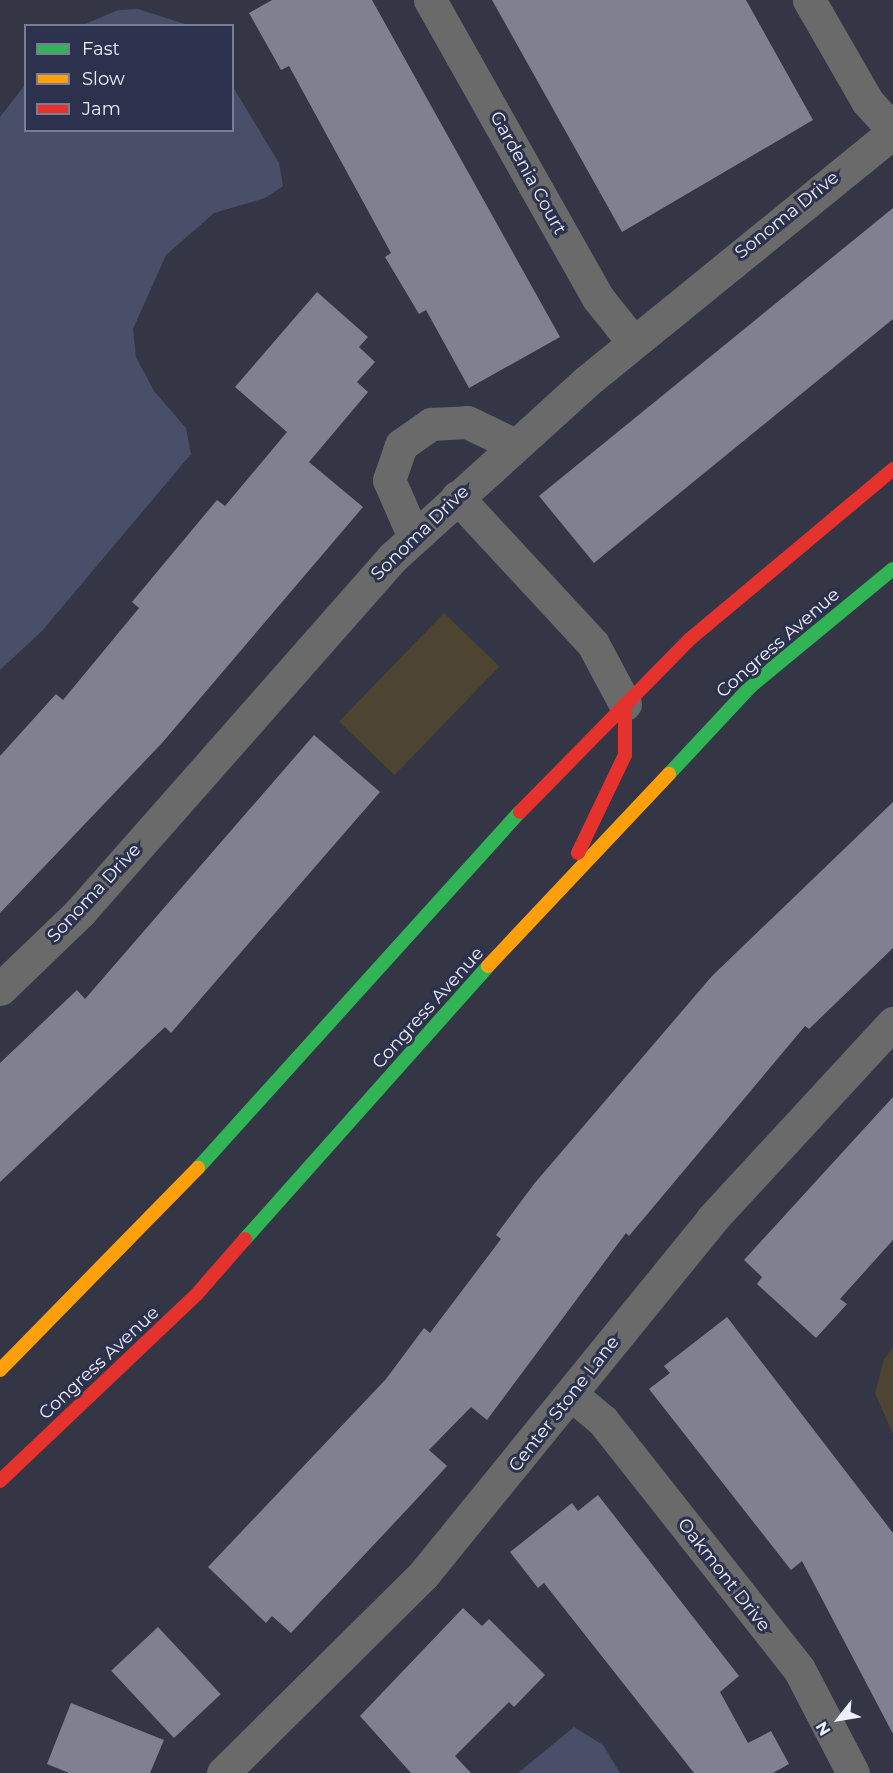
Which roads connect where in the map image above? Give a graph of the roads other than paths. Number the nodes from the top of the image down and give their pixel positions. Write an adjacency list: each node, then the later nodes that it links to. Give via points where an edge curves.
1 (430, 0): 4 (street, Gardenia Court, via 598,298)
2 (809, 0): 3 (street, via 867,101)
3 (893, 131): 4 (street, Sonoma Drive)
4 (633, 342): 5 (street, Sonoma Drive)
5 (513, 444): 7 (street, Sonoma Drive); 8 (street, via 467,422 431,424 401,445 389,480)
6 (893, 469): 10 (street, via 690,639)
7 (457, 497): 8 (street, Sonoma Drive); 10 (street, via 593,644)
8 (414, 537): 12 (street, Sonoma Drive, via 80,912)
9 (893, 569): 11 (street, Congress Avenue, via 751,686)
10 (625, 704): 11 (street, via 629,735 625,755); 14 (street, via 447,886 147,1226)
11 (558, 892): 16 (street, Congress Avenue, via 197,1294)
12 (0, 989)
13 (893, 1023): 15 (street, Center Stone Lane, via 719,1210)
14 (0, 1370)
15 (572, 1395): 17 (street, Center Stone Lane, via 423,1575); 18 (street, Oakmont Drive, via 603,1421 799,1669)
16 (0, 1481)
17 (223, 1773)
18 (853, 1773)

